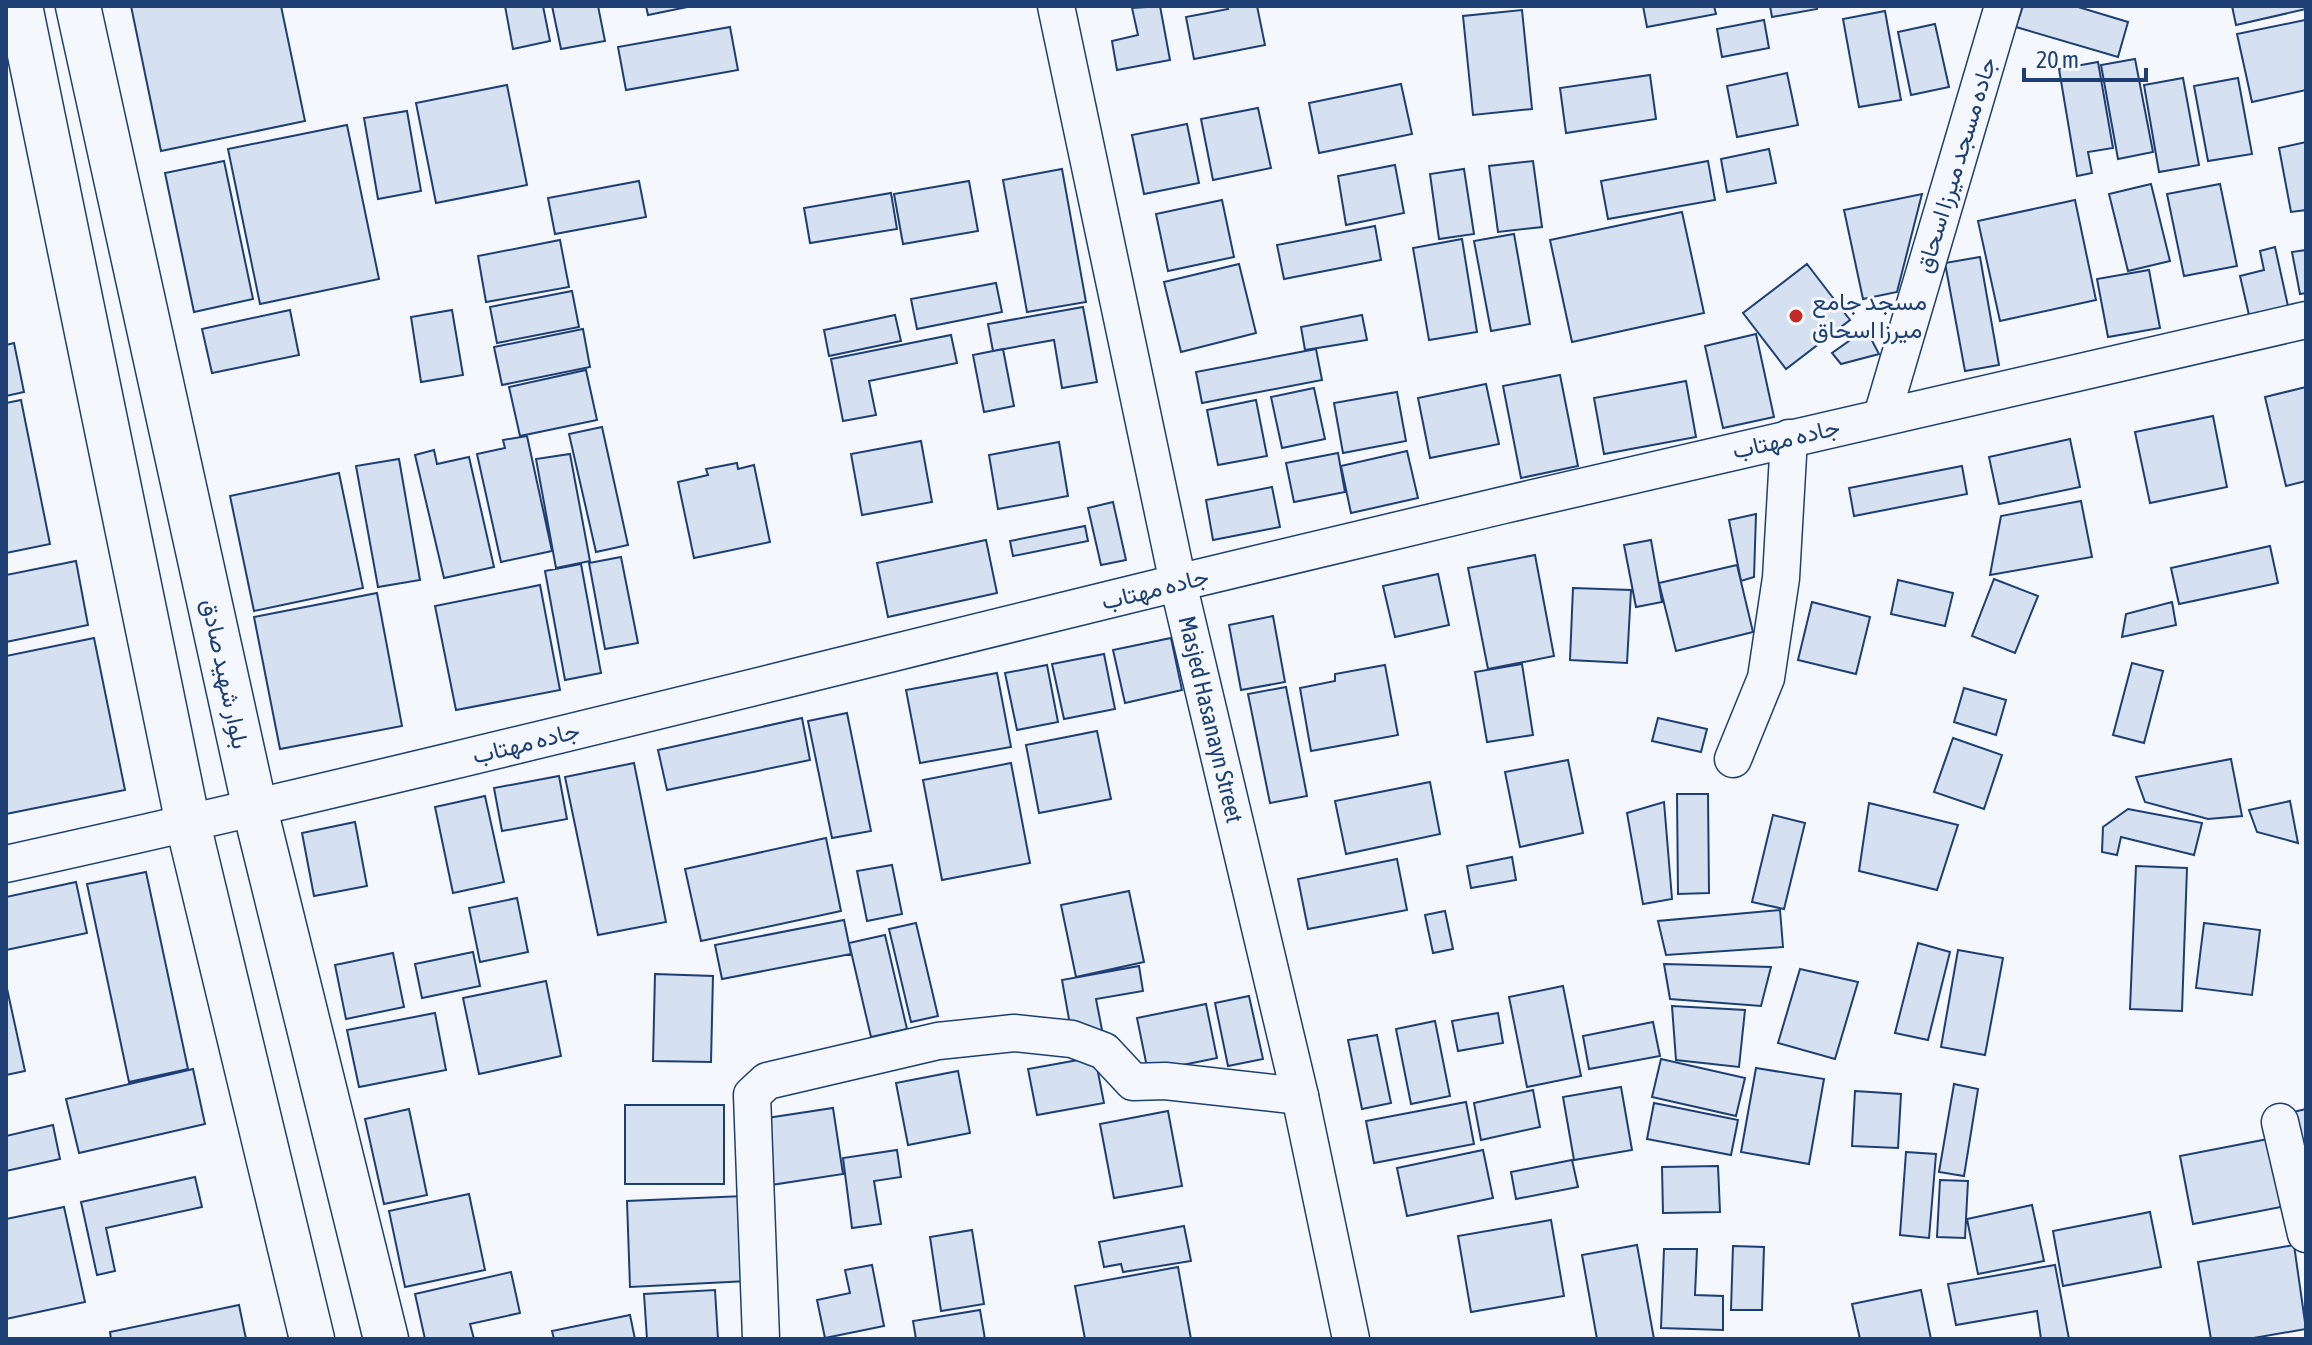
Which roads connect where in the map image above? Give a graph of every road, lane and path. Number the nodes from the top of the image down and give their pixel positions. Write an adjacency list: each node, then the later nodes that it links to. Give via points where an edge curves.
1 (20, 6): 11 (main road)
2 (78, 6): 10 (main road, بلوار شهید صادق)
3 (1056, 6): 8 (street, Masjed Hasanayn Street)
4 (2003, 6): 6 (street, جاده مسجد ميرزا اسحاق)
5 (2306, 320): 6 (street, جاده مهتاب)
6 (1882, 416): 7 (street, جاده مهتاب)
7 (1789, 438): 8 (street, جاده مهتاب); 9 (street, via 1781,578 1766,678)
8 (1178, 583): 10 (street, جاده مهتاب); 13 (street, Masjed Hasanayn Street)
9 (1733, 759)
10 (255, 809): 11 (street, جاده مهتاب); 17 (main road, بلوار شهید صادق)
11 (188, 824): 12 (street, جاده مهتاب); 16 (main road)
12 (6, 864)
13 (1300, 1096): 18 (street, via 1133,1082 1104,1051 1072,1039 1014,1033 938,1041 767,1081 752,1095); 19 (street, Masjed Hasanayn Street)
14 (2280, 1122): 15 (street)
15 (2306, 1234)
16 (312, 1339)
17 (386, 1339)
18 (761, 1339)
19 (1351, 1339)

